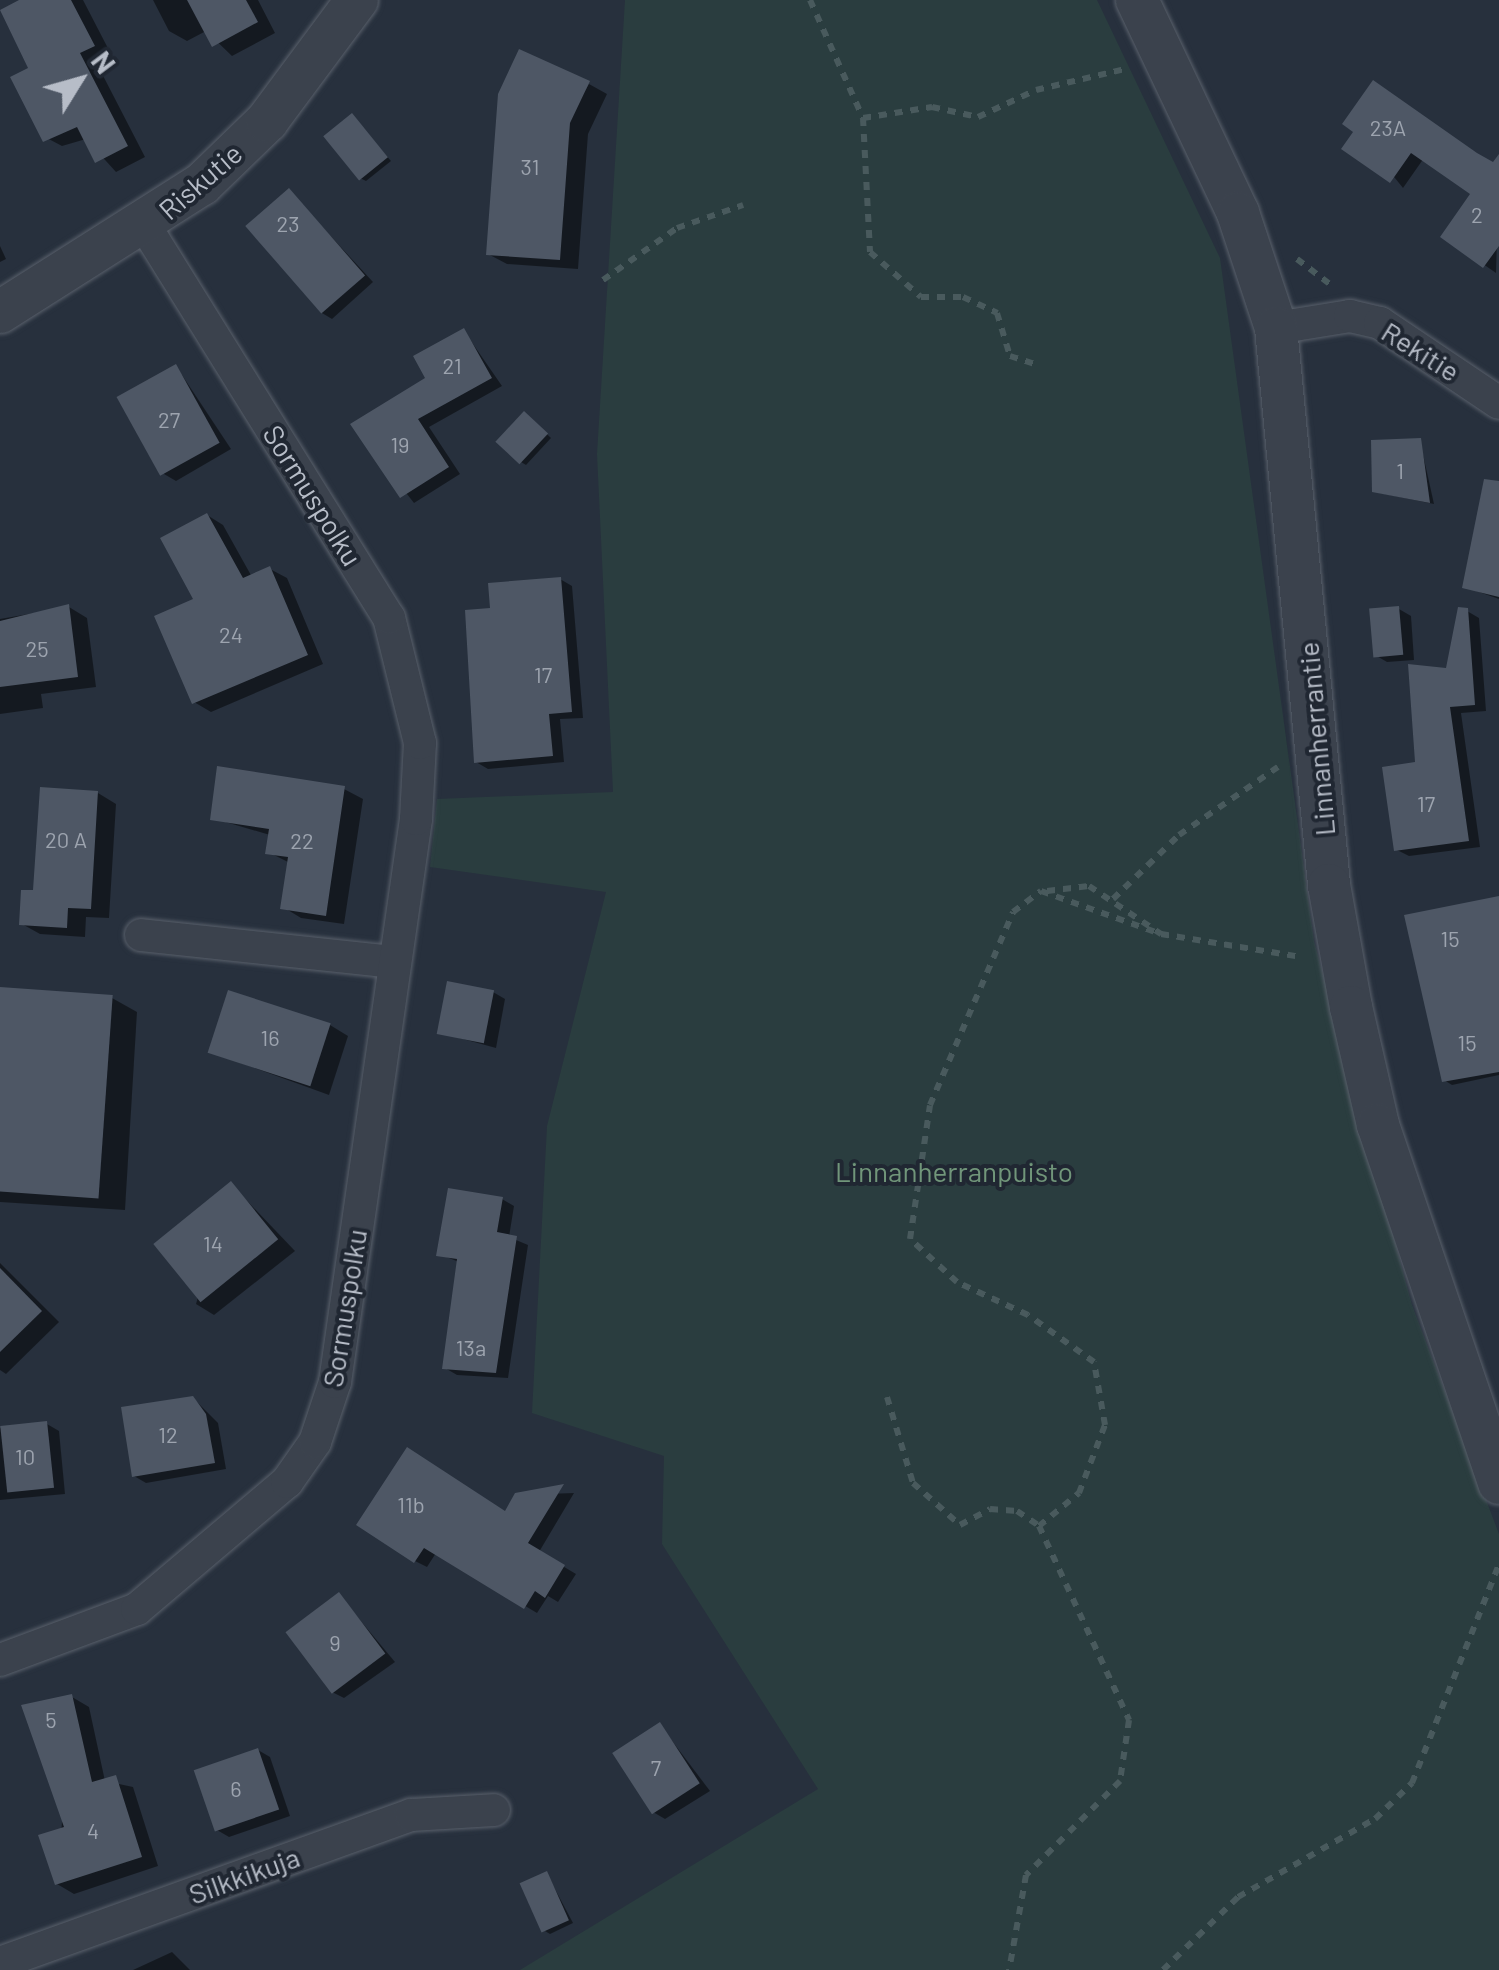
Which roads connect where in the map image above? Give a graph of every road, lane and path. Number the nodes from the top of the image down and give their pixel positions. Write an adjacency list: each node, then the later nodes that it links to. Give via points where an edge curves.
1 (358, 0): 8 (street, Riskutie, via 267,121)
2 (810, 0): 5 (path)
3 (1136, 0): 7 (street, Linnanherrantie)
4 (1141, 64): 5 (path, via 1036,90 978,117 932,107)
5 (864, 118): 13 (path, via 870,252 921,297 963,297 997,313 1010,356)
6 (743, 205): 9 (path, via 677,228)
7 (1242, 222): 11 (path); 12 (street, Linnanherrantie)
8 (146, 227): 10 (street, Riskutie); 21 (street, Sormuspolku, via 400,644 420,778)
9 (602, 280)
10 (0, 312)
11 (1380, 323): 12 (street, Rekitie, via 1350,316); 14 (street, Rekitie)
12 (1276, 328): 15 (street, Linnanherrantie)
13 (1038, 366)
14 (1499, 403)
15 (1316, 750): 17 (path, via 1226,800); 20 (street, Linnanherrantie)
16 (1041, 891): 17 (path, via 1089,886); 18 (path); 24 (path, via 1014,912 930,1105 910,1239 957,1282 1028,1315 1094,1362 1105,1424 1079,1493)
17 (1113, 898): 18 (path)
18 (1161, 934): 20 (path, via 1219,950)
19 (141, 935): 21 (street)
20 (1342, 960): 23 (street, Linnanherrantie, via 1378,1125)
21 (394, 962): 26 (street, Sormuspolku, via 335,1382 309,1452 204,1560 136,1609)
22 (888, 1396): 24 (path, via 912,1483 948,1514 960,1524 990,1510 1017,1511)
23 (1499, 1483)
24 (1039, 1526): 29 (path, via 1130,1720 1120,1780 1026,1875)
25 (1499, 1564): 30 (path, via 1412,1783 1374,1819 1238,1897)
26 (0, 1660)
27 (494, 1810): 28 (street, Silkkikuja, via 411,1814)
28 (0, 1964)
29 (1008, 1970)
30 (1163, 1970)

